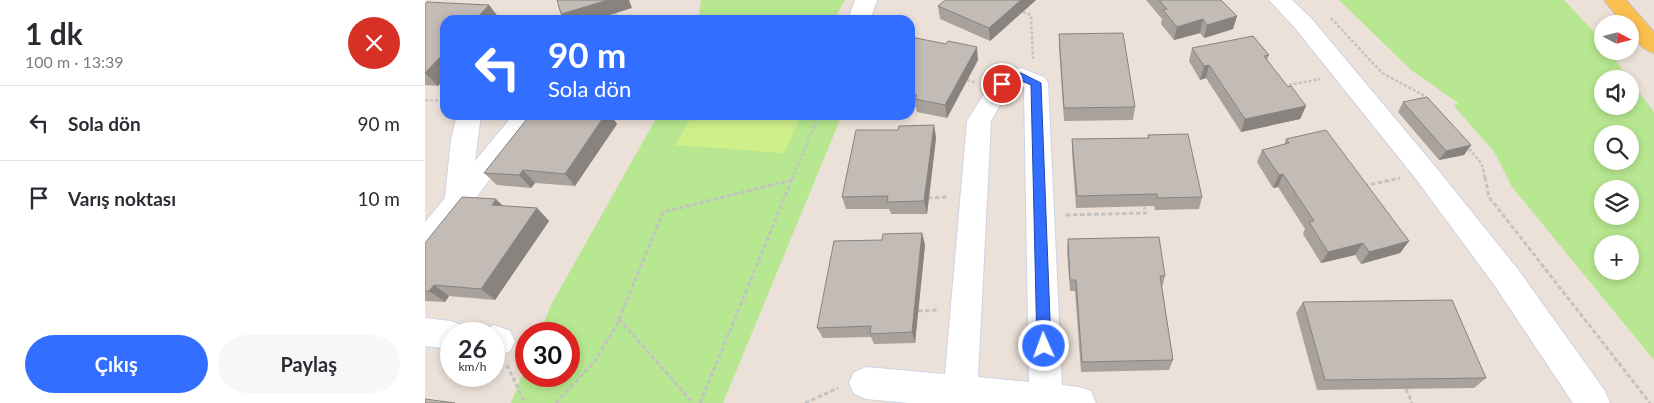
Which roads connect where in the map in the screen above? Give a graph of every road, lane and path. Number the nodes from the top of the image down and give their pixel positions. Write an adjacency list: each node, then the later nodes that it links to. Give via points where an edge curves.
1 (866, 0): 7 (street)
2 (1279, 0): 12 (street, via 1303,23)
3 (1607, 0): 8 (main road)
4 (1615, 0): 10 (main road)
5 (1023, 12): 13 (path, via 1031,14 1033,59)
6 (1326, 13): 17 (path, via 1383,73 1425,96)
7 (861, 15)
8 (1618, 15)
9 (1639, 45): 11 (main road)
10 (1654, 46)
11 (1654, 66)
12 (1345, 74): 14 (path); 22 (street)
13 (1021, 76): 27 (street, via 1036,83); 35 (street, via 1012,77 1002,84 979,121)
14 (1283, 87)
15 (425, 100): 16 (path)
16 (440, 101)
17 (1432, 104)
18 (468, 120): 25 (street)
19 (523, 120): 25 (street)
20 (817, 120): 23 (path)
21 (1463, 141): 45 (path, via 1482,164 1489,197)
22 (1425, 172): 24 (path); 44 (street, via 1506,277)
23 (792, 180): 29 (path, via 663,212); 40 (path)
24 (1362, 186)
25 (458, 201): 28 (street)
26 (1144, 206): 27 (path, via 1146,213)
27 (1040, 215): 36 (street)
28 (425, 243)
29 (619, 319): 38 (path, via 595,361); 39 (path)
30 (425, 332): 31 (street)
31 (440, 334)
32 (505, 360): 37 (path)
33 (866, 383): 35 (street); 41 (path, via 836,389)
34 (1406, 389): 43 (path)
35 (960, 392): 36 (street)
36 (1046, 400): 42 (street)
37 (525, 403)
38 (556, 403)
39 (693, 403)
40 (700, 403)
41 (805, 403)
42 (1079, 403)
43 (1412, 403)
44 (1593, 403)
45 (1650, 403)

